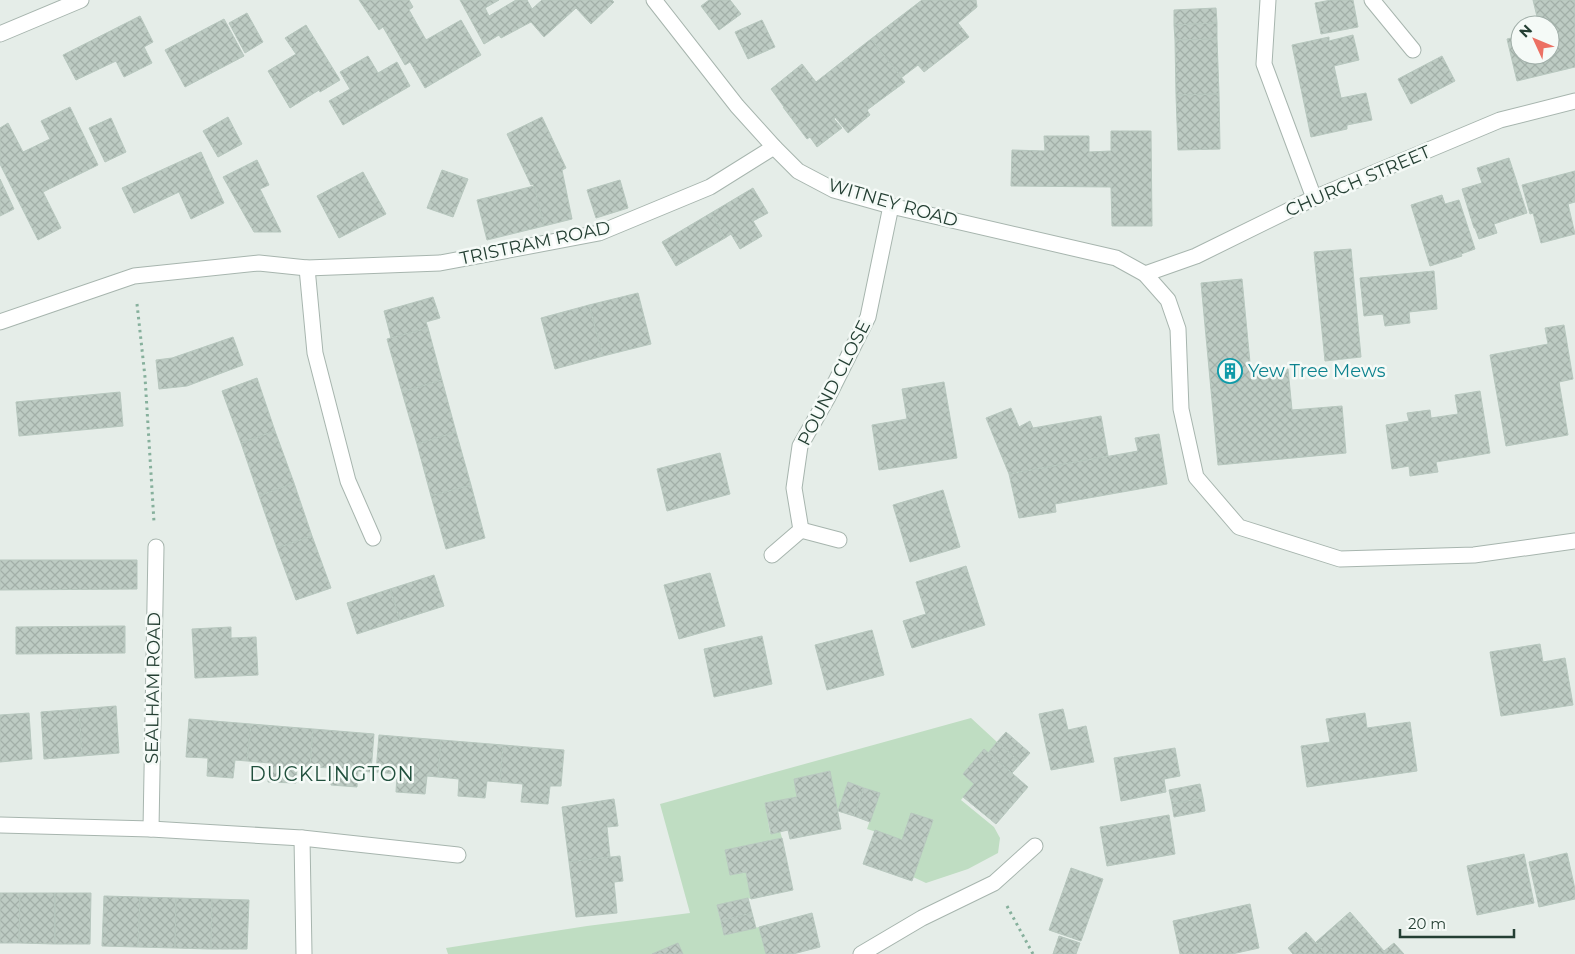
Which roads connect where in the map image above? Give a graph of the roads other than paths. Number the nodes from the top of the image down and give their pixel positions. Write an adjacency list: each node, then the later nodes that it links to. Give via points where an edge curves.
1 (82, 0): 5 (street)
2 (654, 0): 8 (street, WITNEY ROAD, via 737,106)
3 (1268, 0): 9 (street, via 1264,64)
4 (1372, 0): 6 (street)
5 (0, 34)
6 (1413, 50)
7 (1575, 101): 9 (street, CHURCH STREET, via 1500,120)
8 (774, 147): 10 (street, WITNEY ROAD, via 798,171 834,190); 11 (street, TRISTRAM ROAD, via 710,187 599,233 440,263)
9 (1314, 198): 12 (street, CHURCH STREET, via 1196,256)
10 (891, 206): 12 (street, WITNEY ROAD, via 1116,258); 14 (street, POUND CLOSE, via 868,317 800,446 794,488)
11 (307, 268): 13 (street, TRISTRAM ROAD, via 259,264 134,276); 15 (street, via 315,353 348,481)
12 (1145, 274): 17 (street, WITNEY ROAD, via 1168,300 1178,329 1181,409 1196,477 1239,527 1340,559 1474,555)
13 (0, 322)
14 (801, 530): 16 (street); 19 (street)
15 (373, 538)
16 (839, 540)
17 (1575, 541)
18 (156, 547): 21 (street, SEALHAM ROAD)
19 (772, 555)
20 (0, 825): 21 (street)
21 (151, 829): 22 (street)
22 (302, 838): 24 (street); 25 (street)
23 (1035, 846): 26 (street, via 994,883 922,918)
24 (458, 855)
25 (304, 954)
26 (861, 954)

